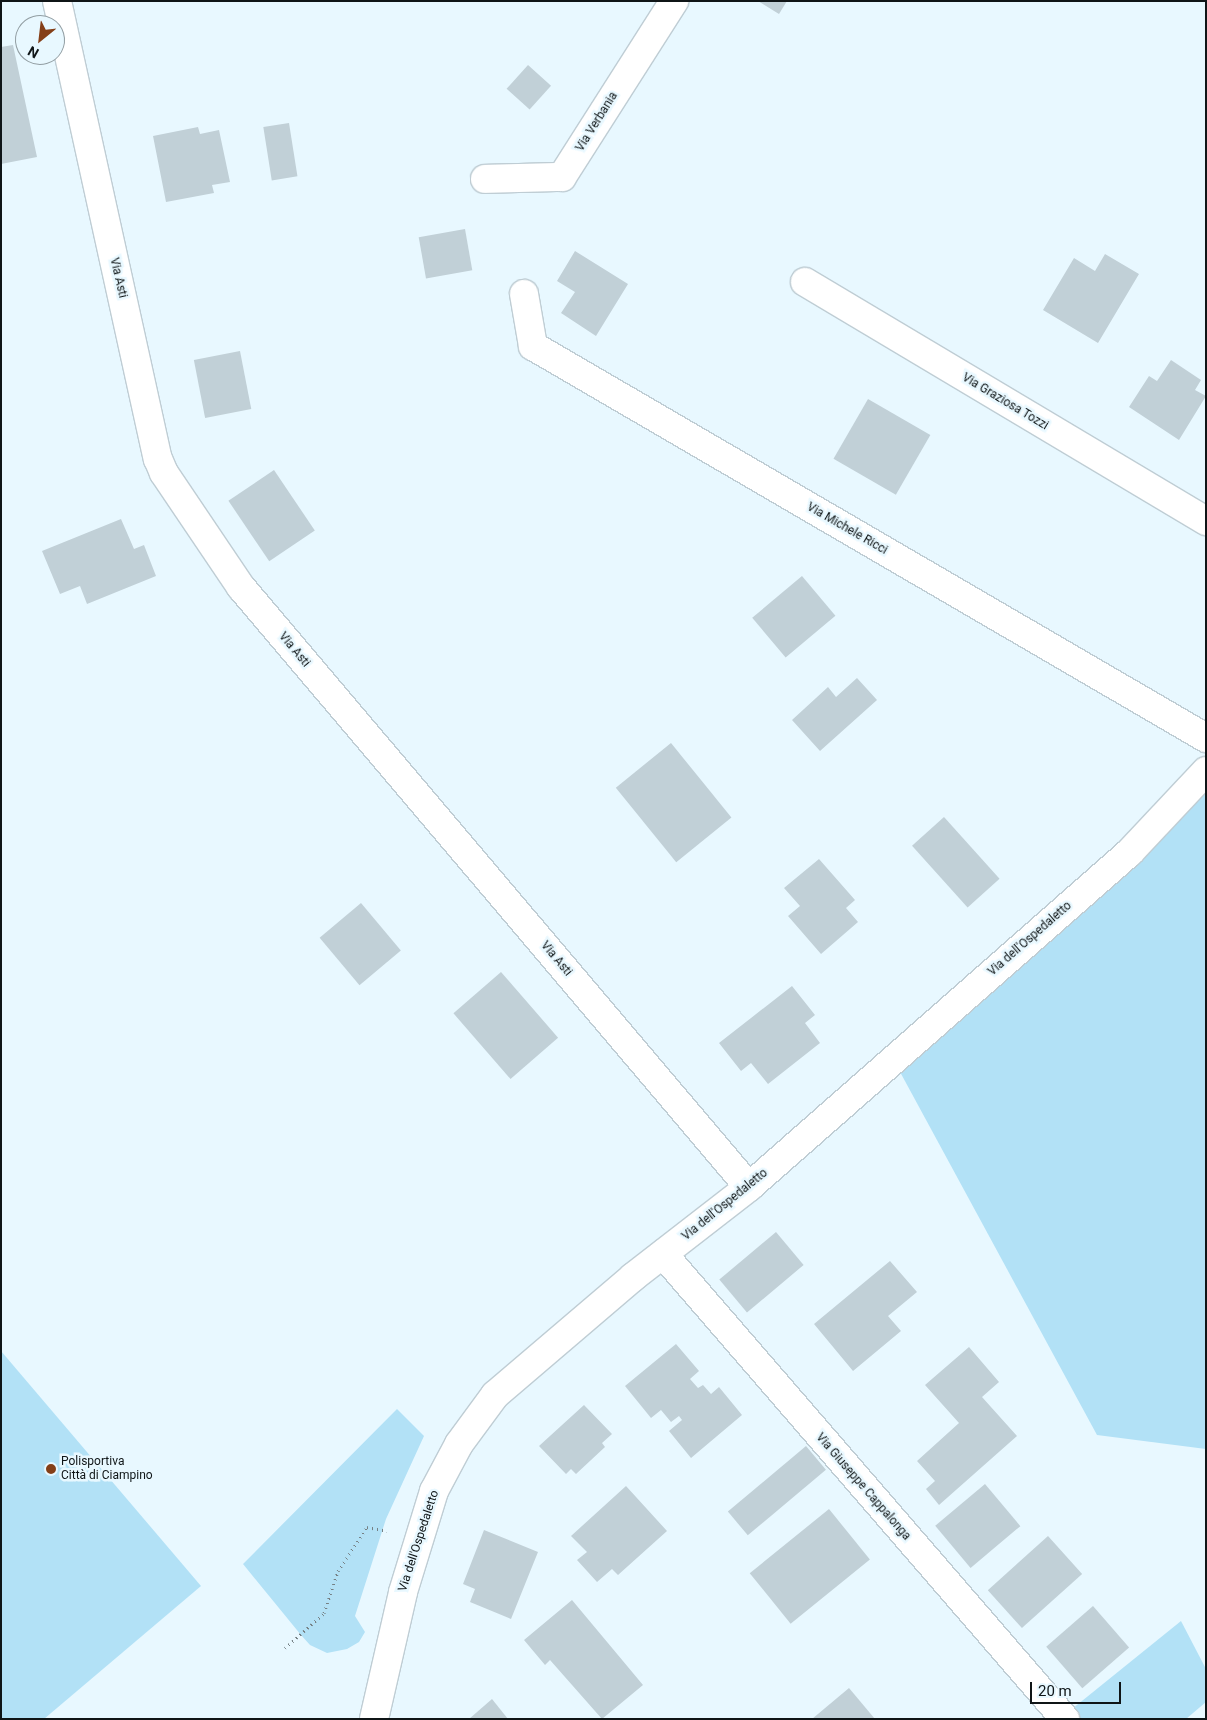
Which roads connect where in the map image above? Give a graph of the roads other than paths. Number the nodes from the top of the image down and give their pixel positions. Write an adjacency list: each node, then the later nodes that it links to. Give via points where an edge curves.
1 (57, 1): 9 (street, Via Asti, via 158,459 164,473 241,587)
2 (674, 1): 3 (street, Via Verbania, via 562,177)
3 (485, 179)
4 (805, 282): 6 (street, Via Graziosa Tozzi)
5 (524, 294): 7 (street, Via Michele Ricci, via 533,346)
6 (1206, 521)
7 (1206, 738)
8 (1206, 771): 9 (street, Via dell'Ospedaletto, via 1130,852)
9 (749, 1187): 10 (street, Via dell'Ospedaletto)
10 (663, 1254): 11 (street, Via dell'Ospedaletto, via 495,1394 459,1444 434,1491 403,1592); 12 (street, Via Giuseppe Cappalonga)
11 (374, 1719)
12 (1065, 1719)

